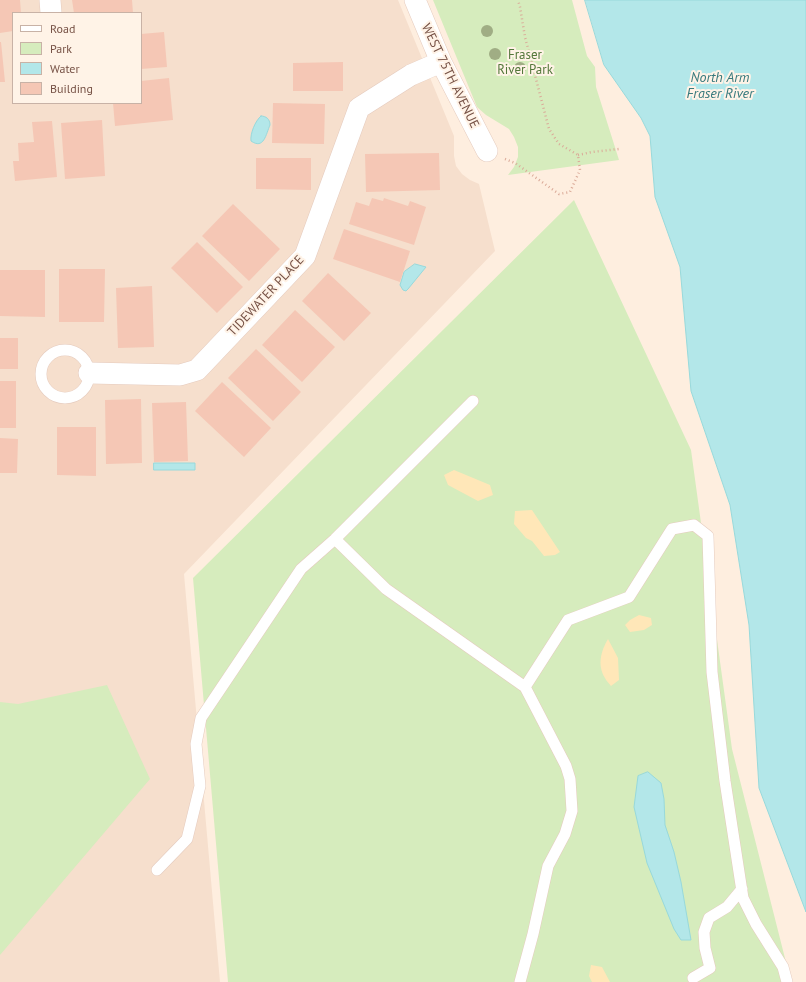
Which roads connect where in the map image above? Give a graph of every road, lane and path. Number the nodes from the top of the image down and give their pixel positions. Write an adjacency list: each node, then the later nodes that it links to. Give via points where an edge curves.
1 (50, 0): 4 (street)
2 (415, 0): 5 (street, WEST 75TH AVENUE)
3 (518, 0): 8 (path, via 549,129 559,144)
4 (51, 12)
5 (441, 62): 7 (street, WEST 75TH AVENUE); 9 (street, TIDEWATER PLACE, via 412,75 359,108 305,256 197,370 180,375)
6 (619, 150): 8 (path)
7 (487, 151): 8 (path, via 515,164 559,194 570,192 580,170)
8 (578, 155)
9 (90, 373): 9 (lane, via 84,358 71,350 63,350 49,356 41,370 41,378 49,392 64,398 79,394 89,381)
10 (473, 401): 11 (lane)
11 (335, 539): 12 (lane, via 386,589); 13 (lane, via 301,569 201,718 196,744 200,786 187,839)
12 (525, 687): 14 (lane, via 568,620 629,597 672,529 694,525 708,536 712,672 725,781); 16 (lane, via 566,766 570,779 572,811 565,834 548,866)
13 (158, 870)
14 (742, 889): 15 (lane, via 727,907 709,918 704,932 710,968); 17 (lane, via 743,898 783,967)
15 (693, 978)
16 (520, 982)
17 (787, 982)

